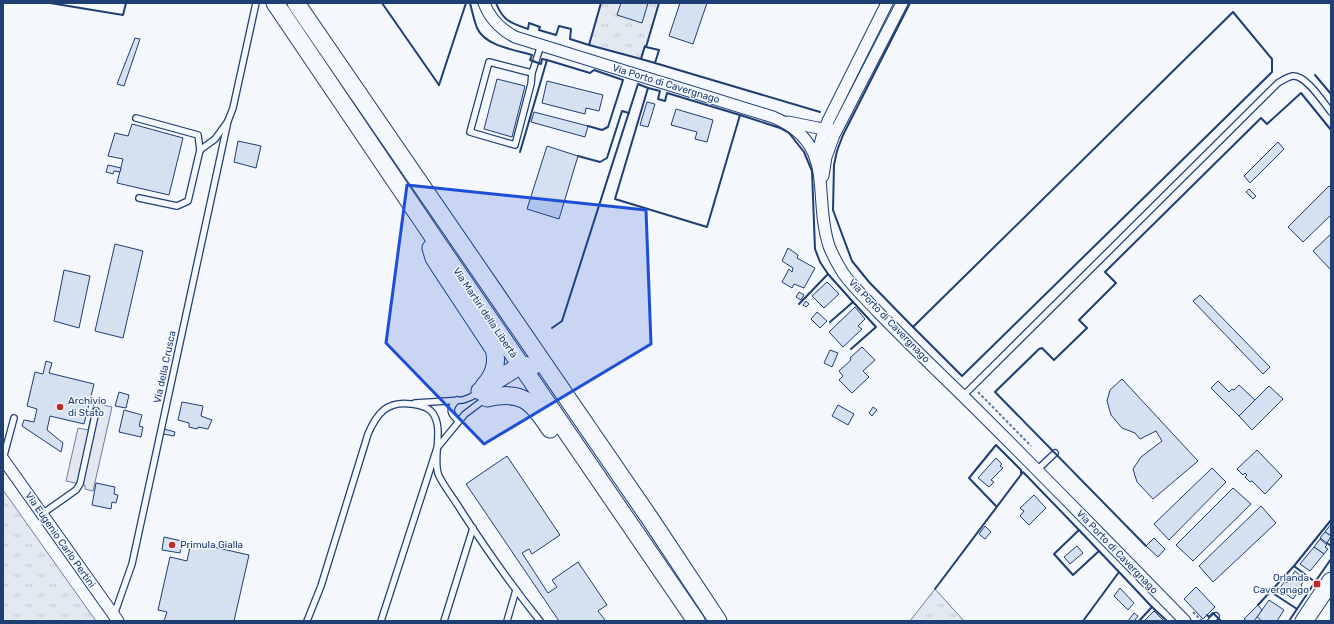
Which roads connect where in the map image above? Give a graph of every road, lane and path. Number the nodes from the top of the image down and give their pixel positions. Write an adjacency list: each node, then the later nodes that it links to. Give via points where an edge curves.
1 (256, 3): 11 (lane)
2 (275, 3): 19 (main road, Via Martiri della Libertà)
3 (296, 3): 20 (main road, Via Martiri della Libertà)
4 (484, 3): 7 (street, Via Porto di Cavergnago, via 492,18 505,31)
5 (887, 3): 14 (street)
6 (902, 3): 13 (street)
7 (541, 45): 8 (lane); 12 (street, Via Porto di Cavergnago)
8 (532, 73): 8 (lane, via 489,62 470,132 515,145)
9 (1331, 112): 23 (lane, via 1300,78 1293,76 1278,83)
10 (136, 118): 15 (lane, via 198,135)
11 (228, 121): 15 (lane, via 215,139); 41 (lane, Via della Crusca, via 132,564)
12 (783, 121): 14 (street); 16 (street, Via Porto di Cavergnago, via 804,137)
13 (841, 122): 14 (street); 17 (street, via 826,157)
14 (825, 129): 16 (street)
15 (200, 150): 18 (lane, via 188,201 177,206)
16 (816, 160): 17 (street, Via Porto di Cavergnago)
17 (822, 187): 23 (street, Via Porto di Cavergnago, via 829,246 844,274 894,329)
18 (139, 198)
19 (422, 221): 21 (main road, Via Martiri della Libertà); 22 (main road, via 434,258 494,349 494,368)
20 (451, 230): 21 (main road, via 454,245 522,348 526,357); 34 (main road, Via Martiri della Libertà)
21 (524, 367): 22 (main road); 34 (main road, via 532,367 539,372 597,456); 35 (main road, Via Martiri della Libertà)
22 (483, 395): 24 (lane); 28 (lane); 35 (main road, via 510,395 531,404 585,478)
23 (963, 396): 32 (street, Via Porto di Cavergnago)
24 (457, 400): 25 (lane); 28 (lane, via 451,410)
25 (405, 404): 29 (lane, via 423,406 434,415 438,436); 42 (lane, via 393,405 374,420 321,586)
26 (96, 411): 33 (lane, via 80,484 76,490)
27 (14, 418): 31 (lane)
28 (459, 421): 29 (lane)
29 (437, 448): 36 (lane, via 438,475); 43 (lane)
30 (1055, 453): 32 (lane)
31 (3, 459): 33 (street, Via Eugenio Carlo Pertini)
32 (1037, 471): 50 (street, Via Porto di Cavergnago)
33 (42, 514): 41 (street, Via Eugenio Carlo Pertini)
34 (646, 514): 39 (main road, Via Martiri della Libertà)
35 (626, 520): 47 (main road, Via Martiri della Libertà)
36 (473, 528): 38 (lane); 44 (lane)
37 (1331, 581): 52 (main road)
38 (516, 590): 45 (lane); 46 (lane)
39 (702, 596): 48 (main road, Via Martiri della Libertà); 49 (main road, Via Martiri della Libertà)
40 (1216, 616): 51 (lane)
41 (116, 618)
42 (307, 621)
43 (381, 621)
44 (444, 621)
45 (507, 621)
46 (540, 621)
47 (696, 621)
48 (718, 621)
49 (722, 621)
50 (1185, 621)
51 (1211, 621)
52 (1304, 621)

